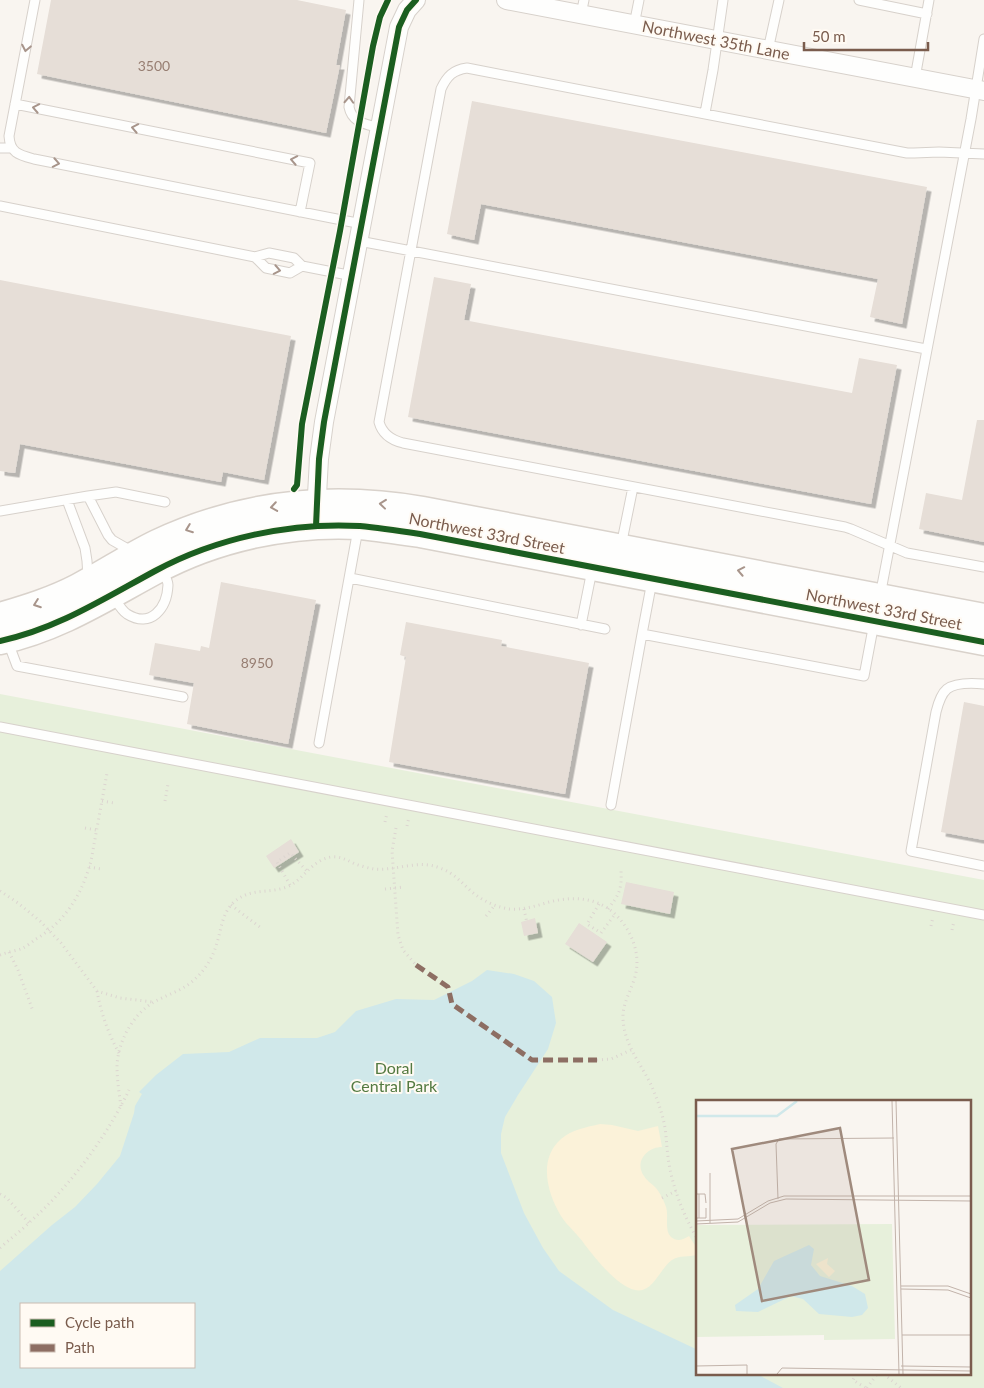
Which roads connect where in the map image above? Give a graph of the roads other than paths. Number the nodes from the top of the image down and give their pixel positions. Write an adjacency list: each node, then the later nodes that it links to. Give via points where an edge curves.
1 (35, 0): 18 (lane, one-way to 18)
2 (359, 0): 20 (lane, one-way to 2, via 353,118 349,107)
3 (416, 0): 20 (street, via 399,27)
4 (506, 0): 10 (street, Northwest 35th Lane)
5 (639, 0): 12 (lane)
6 (723, 0): 14 (lane)
7 (779, 0): 15 (lane)
8 (860, 0): 11 (lane)
9 (929, 0): 11 (lane)
10 (582, 7): 12 (street, Northwest 35th Lane)
11 (927, 14): 16 (lane)
12 (634, 25): 14 (street, Northwest 35th Lane)
13 (984, 39): 17 (lane)
14 (717, 40): 15 (street, Northwest 35th Lane); 19 (lane)
15 (768, 50): 16 (street, Northwest 35th Lane)
16 (915, 78): 17 (street, Northwest 35th Lane)
17 (979, 90): 23 (lane)
18 (15, 104): 22 (lane, via 9,136); 26 (lane, one-way to 18, via 310,163)
19 (705, 113): 23 (lane, via 907,153); 28 (lane, via 467,68 453,72 441,89)
20 (380, 128): 27 (street)
21 (0, 148): 22 (lane)
22 (12, 148): 26 (lane, one-way to 26, via 19,155 34,159)
23 (964, 153): 24 (lane); 32 (lane)
24 (984, 154)
25 (0, 206): 29 (lane)
26 (300, 212): 27 (lane)
27 (360, 233): 28 (lane); 31 (street)
28 (412, 251): 32 (lane); 33 (lane, via 380,417 380,426 387,435 403,442)
29 (255, 257): 30 (lane, via 269,253 294,258); 30 (lane, one-way to 30, via 266,268 290,272)
30 (302, 266): 31 (lane)
31 (353, 276): 38 (street, via 323,428)
32 (926, 349): 40 (lane)
33 (633, 487): 40 (lane, via 845,527); 41 (lane)
34 (88, 496): 35 (lane); 36 (lane, via 116,492); 42 (lane, via 112,540)
35 (67, 500): 37 (lane); 48 (lane, via 87,561)
36 (165, 502)
37 (0, 511)
38 (316, 514): 39 (street, Northwest 33rd Street); 41 (street, Northwest 33rd Street, one-way to 38, via 393,505 349,502); 42 (street, Northwest 33rd Street, via 270,532 197,552)
39 (359, 526): 44 (street, Northwest 33rd Street, via 420,534); 46 (lane)
40 (890, 546): 45 (lane, via 907,553); 49 (lane)
41 (628, 549): 43 (street, Northwest 33rd Street); 47 (street, via 646,563)
42 (151, 557): 48 (street, Northwest 33rd Street); 48 (lane, via 168,584 158,614 143,618 126,613)
43 (696, 562): 47 (street, via 661,569); 49 (street, Northwest 33rd Street, one-way to 43)
44 (593, 567): 47 (street, Northwest 33rd Street); 51 (lane)
45 (984, 568)
46 (350, 578): 51 (lane); 59 (lane)
47 (652, 578): 49 (street, Northwest 33rd Street); 54 (lane)
48 (102, 584): 53 (street, Northwest 33rd Street, via 62,620)
49 (877, 609): 50 (street, Northwest 33rd Street); 54 (lane, via 864,676); 55 (street, Northwest 33rd Street)
50 (984, 617)
51 (582, 625): 52 (lane)
52 (605, 629)
53 (2, 630): 57 (lane, via 17,666)
54 (642, 634): 60 (lane)
55 (984, 642)
56 (984, 684): 61 (lane, via 951,687 940,699 911,851)
57 (183, 697)
58 (0, 726): 62 (lane)
59 (319, 743)
60 (610, 805)
61 (984, 866)
62 (984, 915)

